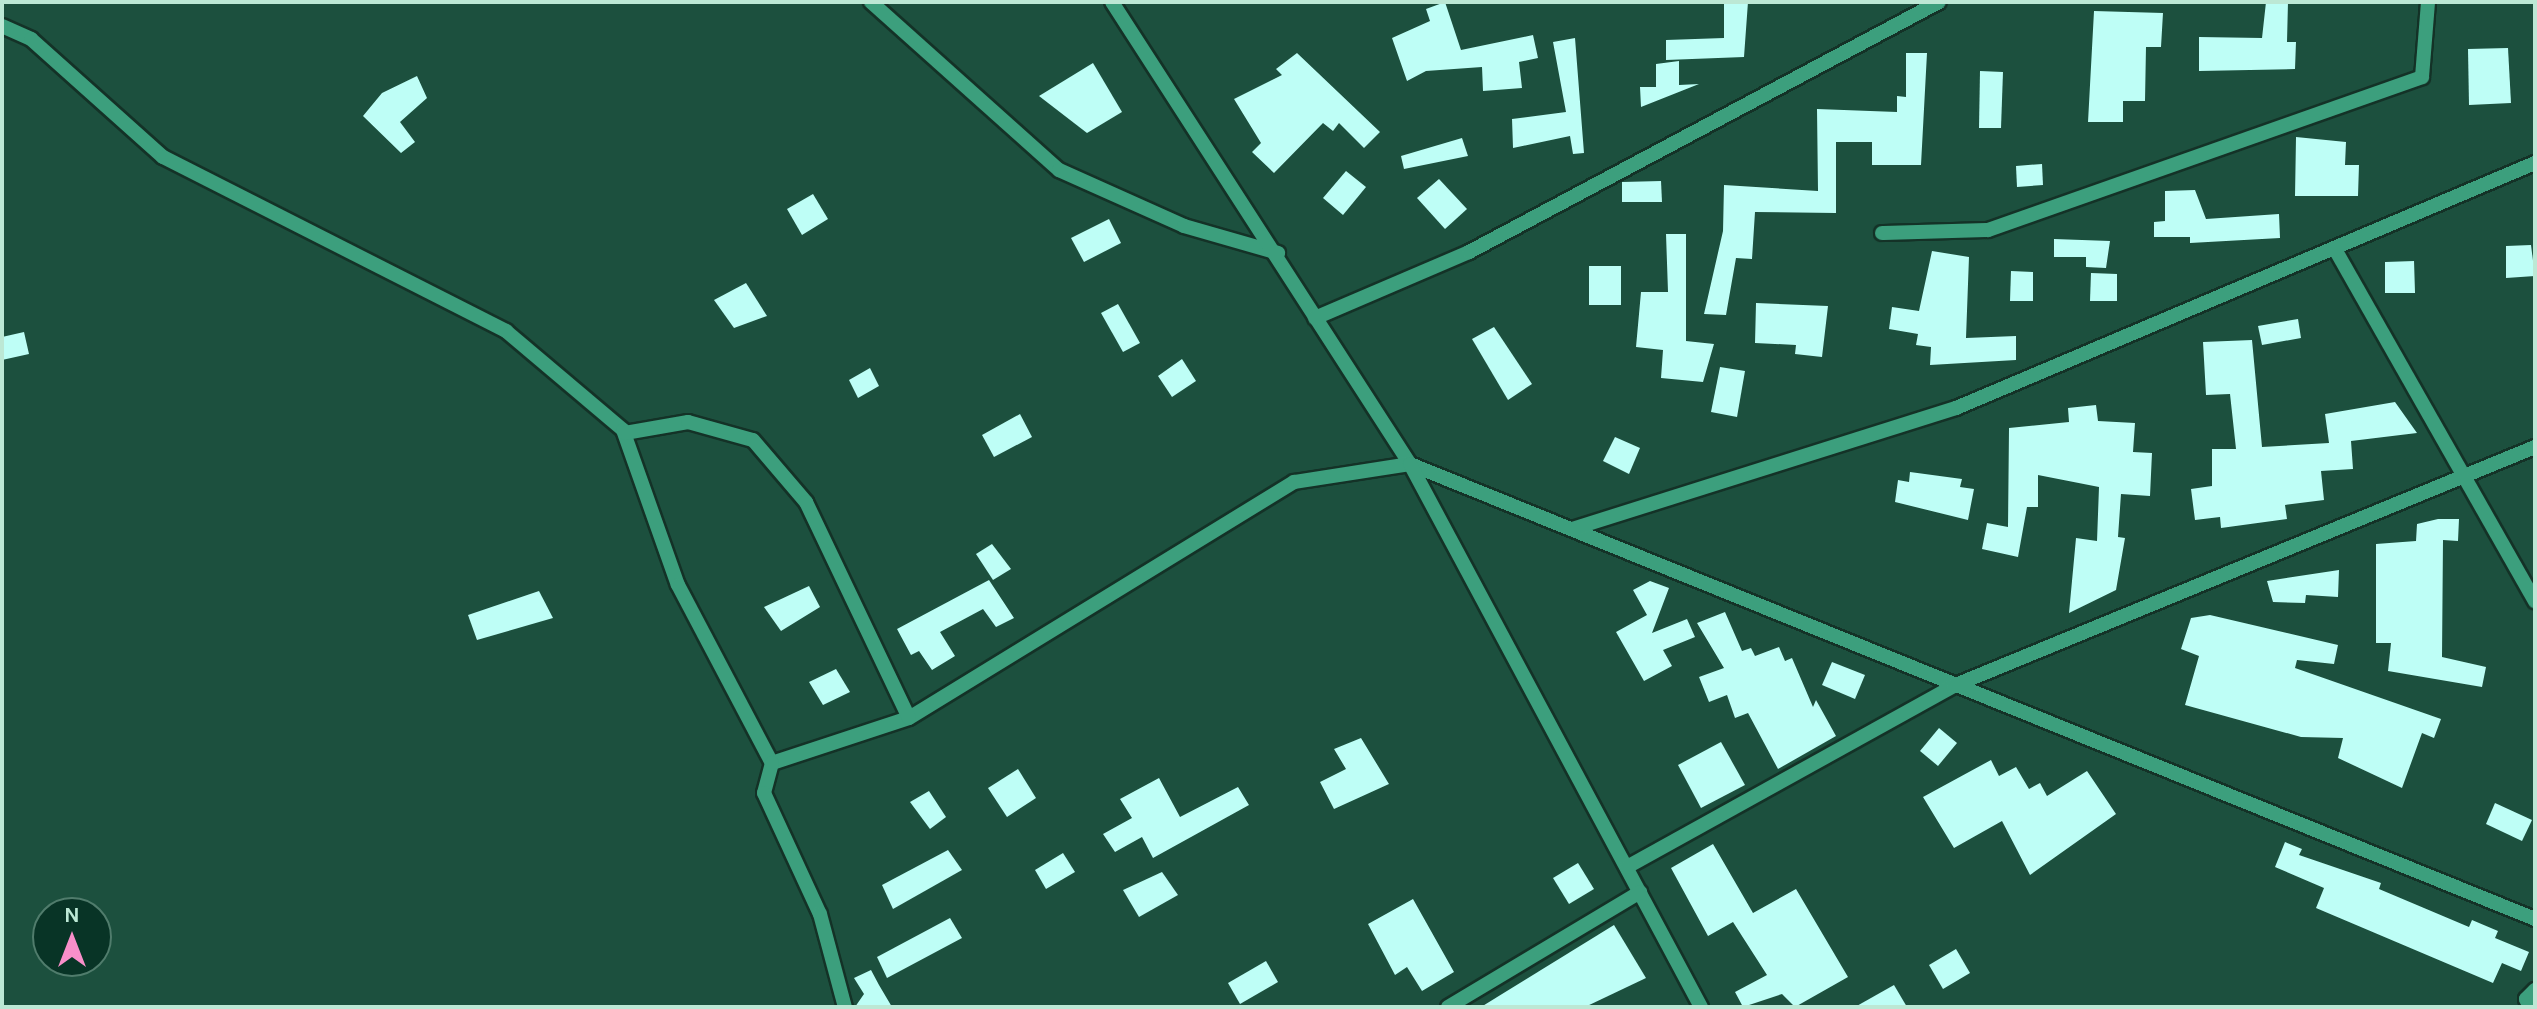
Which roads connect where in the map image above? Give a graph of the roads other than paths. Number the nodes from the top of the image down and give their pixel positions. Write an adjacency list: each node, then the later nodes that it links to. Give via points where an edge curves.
1 (871, 2): 9 (street, via 1059,170 1184,226)
2 (1112, 2): 9 (street)
3 (1939, 2): 10 (street, via 1469,252)
4 (2428, 2): 7 (street, via 2422,77 1988,230)
5 (2, 26): 19 (street, via 31,39 163,157 506,331 623,430 678,585)
6 (2535, 163): 8 (street)
7 (1882, 233)
8 (2336, 251): 14 (street); 15 (street, via 1956,408)
9 (1278, 253): 10 (street)
10 (1315, 318): 13 (street)
11 (625, 433): 18 (street, via 688,422 753,440 806,502)
12 (2535, 447): 14 (street)
13 (1410, 464): 15 (street); 18 (street, via 1294,482); 20 (street)
14 (2469, 475): 16 (street); 17 (street)
15 (1572, 529): 17 (street)
16 (2535, 602)
17 (1953, 686): 20 (street); 22 (street)
18 (909, 718): 19 (street)
19 (772, 763): 24 (street, via 764,793 820,914)
20 (1627, 867): 21 (street)
21 (1640, 892): 25 (street); 26 (street)
22 (2535, 919)
23 (2535, 990): 27 (street, via 2526,999)
24 (845, 1007)
25 (1448, 1007)
26 (1701, 1007)
27 (2530, 1007)

